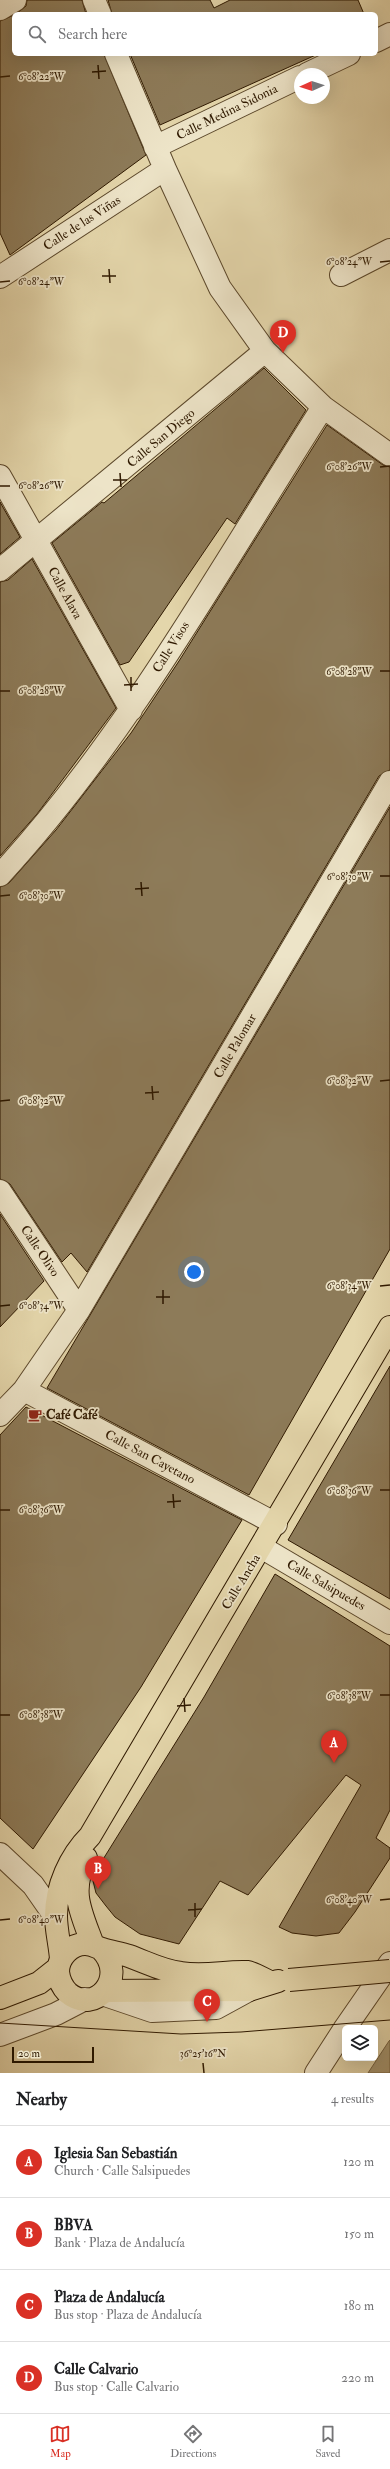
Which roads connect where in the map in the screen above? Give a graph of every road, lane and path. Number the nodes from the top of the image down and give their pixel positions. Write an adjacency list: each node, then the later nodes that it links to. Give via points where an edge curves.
1 (15, 0): 3 (street)
2 (94, 0): 4 (street)
3 (0, 9)
4 (99, 12)
5 (390, 34): 6 (street)
6 (378, 40)
7 (117, 56): 11 (street)
8 (345, 56): 9 (street)
9 (320, 68)
10 (294, 80): 11 (street, Calle Medina Sidonia)
11 (155, 147): 12 (street)
12 (165, 169): 14 (street, Calle de las Viñas); 16 (street, via 220,288)
13 (390, 250): 15 (street)
14 (0, 275)
15 (341, 275)
16 (265, 351): 17 (street); 20 (street, Calle San Diego)
17 (323, 407): 18 (street); 22 (street, Calle Visos)
18 (390, 455)
19 (0, 476): 20 (street, Calle Alava)
20 (35, 541): 21 (street, Calle San Diego); 22 (street, Calle Alava)
21 (0, 570)
22 (131, 710): 24 (street, Calle Visos, via 26,846)
23 (390, 782): 26 (street, Calle Palomar)
24 (0, 875)
25 (0, 1191): 26 (street, Calle Olivo)
26 (79, 1310): 28 (street, Calle Palomar)
27 (390, 1327): 30 (main road, Calle Ancha)
28 (24, 1390): 29 (street, Calle Palomar); 30 (street, Calle San Cayetano)
29 (0, 1415)
30 (276, 1524): 31 (main road, Calle Ancha)
31 (261, 1547): 32 (street, Calle Salsipuedes); 33 (main road, Calle Ancha)
32 (390, 1623)
33 (90, 1836): 35 (main road, via 80,1846 70,1864 60,1890); 36 (main road, via 90,1850 82,1867 77,1892 79,1907)
34 (0, 1854): 35 (street, via 33,1885)
35 (56, 1918): 38 (main road)
36 (97, 1947): 38 (main road, via 74,1946 66,1952); 40 (main road, via 179,1973 206,1976 249,1972); 41 (main road, via 112,1963 113,1972 112,1980)
37 (390, 1963): 43 (street)
38 (60, 1964): 41 (main road, via 62,1986 69,1994); 42 (main road, via 39,1983)
39 (390, 1971): 40 (main road, bridge)
40 (279, 1981): 41 (main road, via 249,1990)
41 (97, 1995): 45 (street)
42 (0, 1998)
43 (347, 2025)
44 (342, 2033): 46 (street)
45 (0, 2035)
46 (316, 2073)

